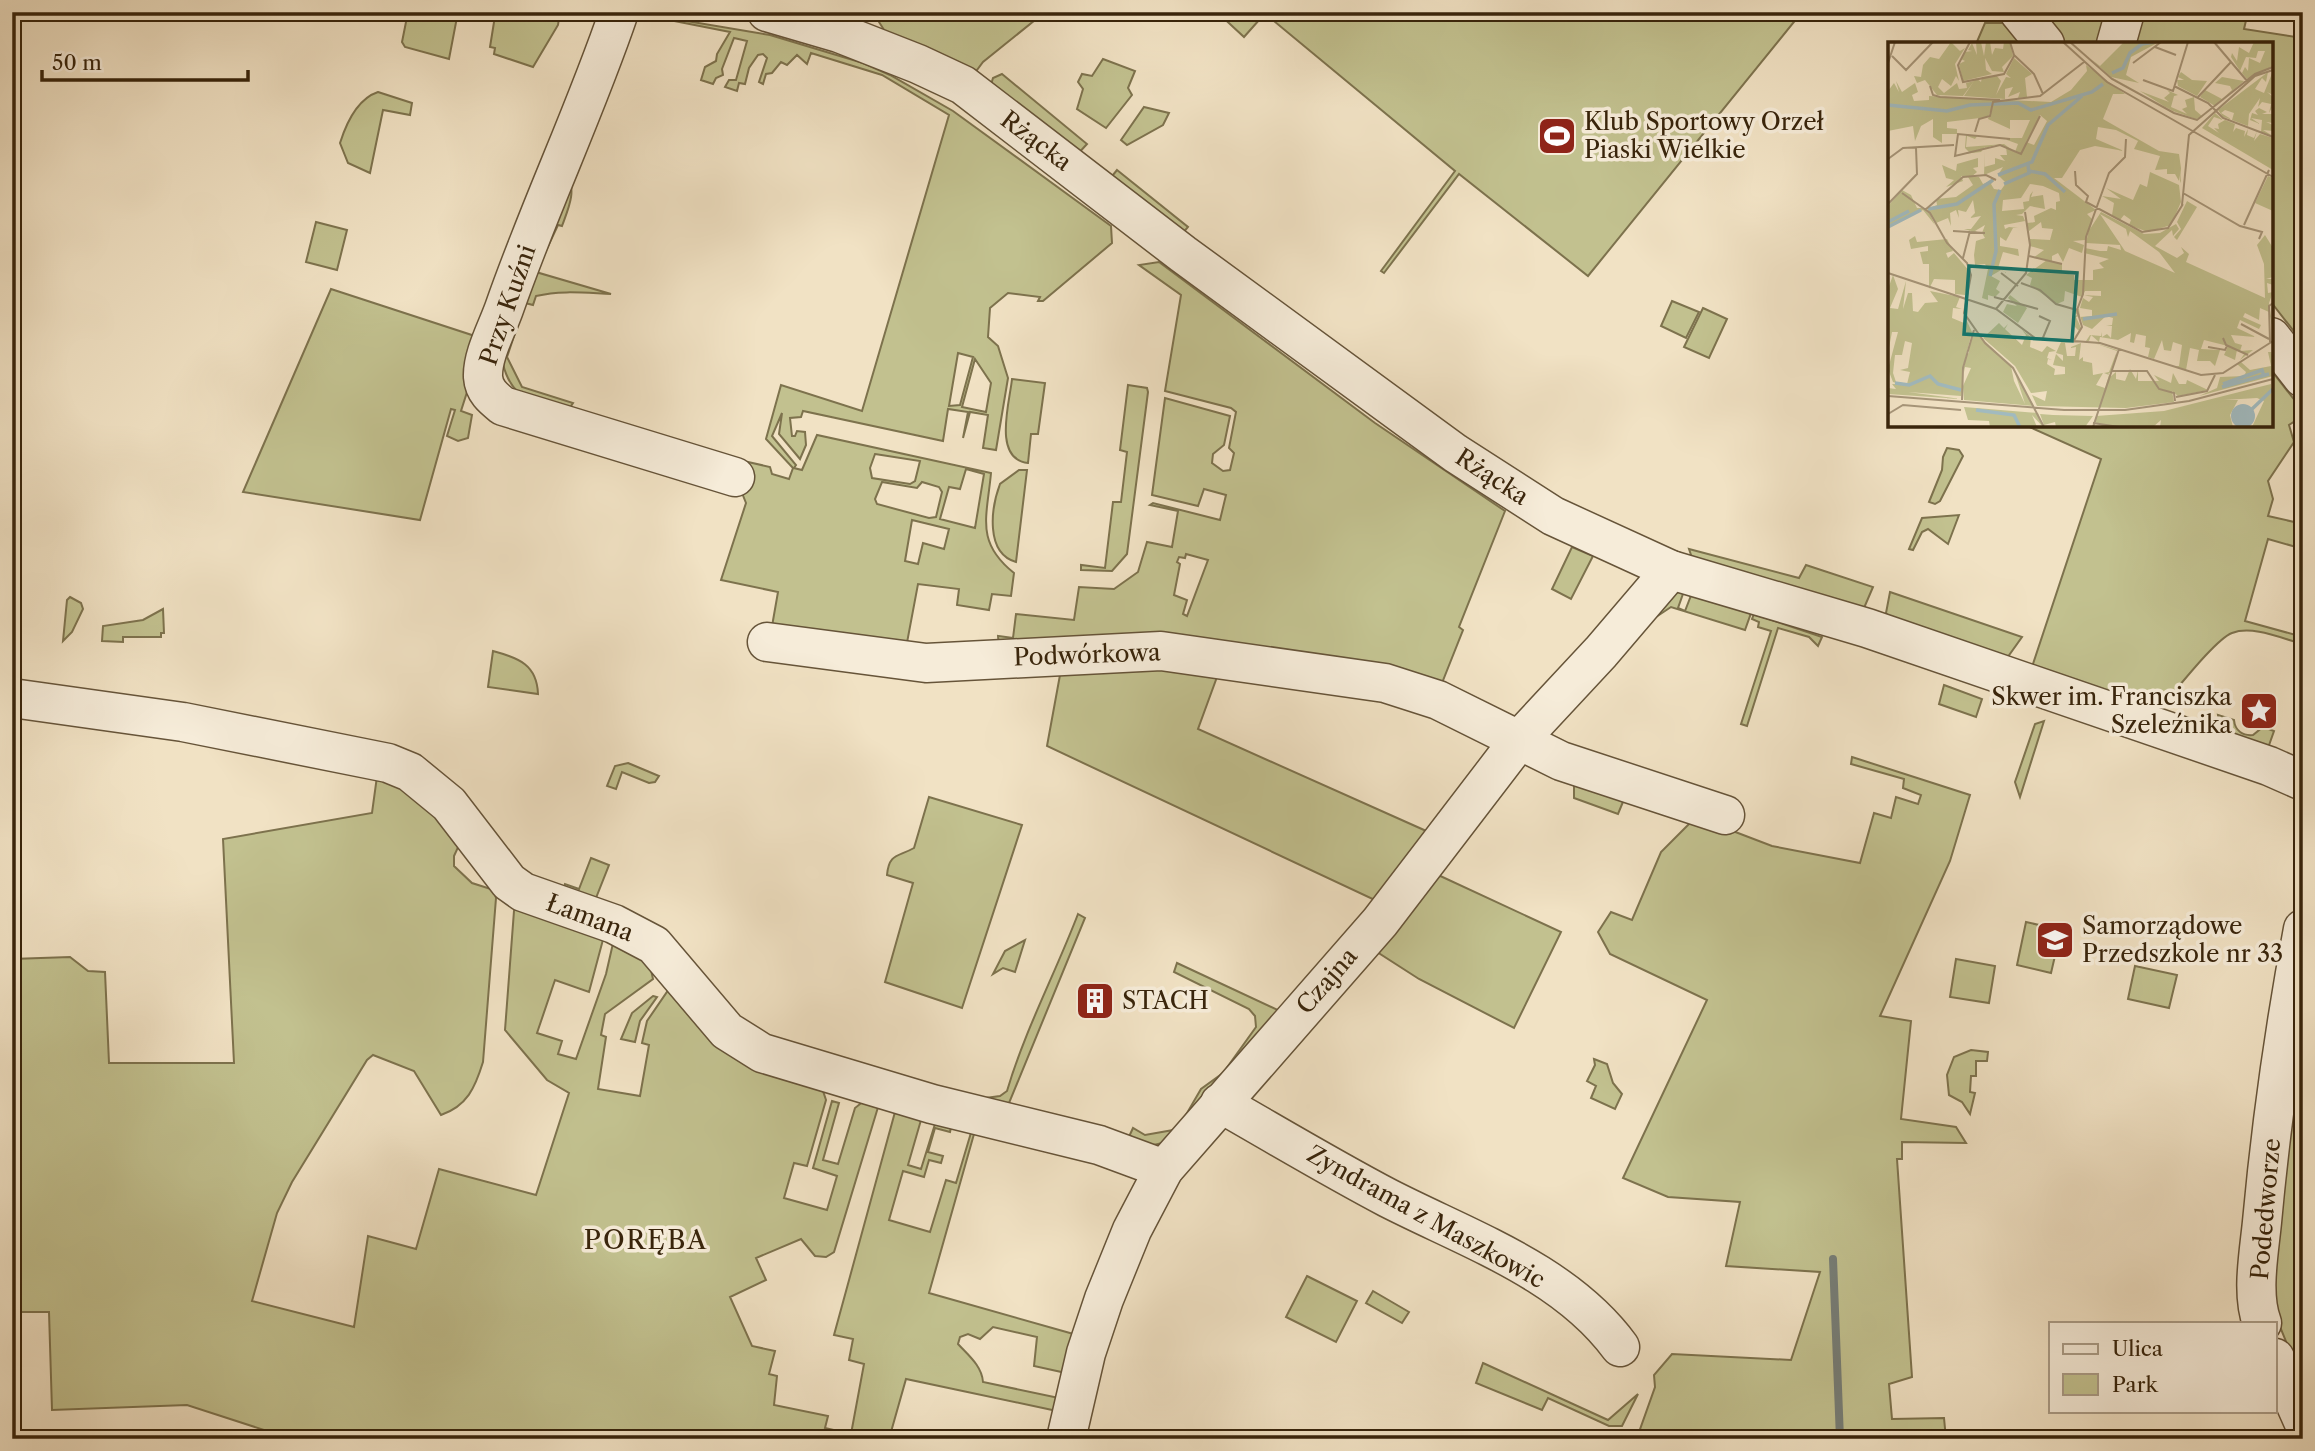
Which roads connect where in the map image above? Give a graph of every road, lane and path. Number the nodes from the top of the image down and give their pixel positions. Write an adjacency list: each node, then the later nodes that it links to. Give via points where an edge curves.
1 (619, 12): 9 (street, Przy Kuźni, via 600,70 518,269 485,365 485,387 503,406)
2 (767, 12): 10 (street, Rżącka, via 839,33 962,85 1173,247 1455,453 1553,516)
3 (2019, 12): 5 (street)
4 (2125, 12): 6 (street)
5 (2043, 42)
6 (2117, 42)
7 (2273, 340): 8 (street)
8 (2303, 378)
9 (735, 477)
10 (1671, 570): 13 (street, Czajna); 14 (street, Rżącka, via 1867,628)
11 (767, 642): 13 (street, Podwórkowa, via 926,663 1161,651 1385,683 1438,700)
12 (12, 698): 18 (street, Łamana, via 183,722 388,763 410,772 449,804 509,882 523,892 614,924 654,944 727,1031 762,1053 932,1104 1099,1145)
13 (1520, 739): 15 (street, Podwórkowa, via 1561,761); 17 (street, Czajna, via 1380,922)
14 (2303, 781)
15 (1725, 815)
16 (2303, 929): 19 (street, Podedworze, via 2267,1174 2258,1261)
17 (1220, 1103): 18 (street, Czajna); 20 (street, Zyndrama z Maszkowic, via 1386,1196 1511,1258 1588,1311)
18 (1164, 1170): 23 (street, Czajna, via 1132,1230 1104,1299)
19 (2262, 1322)
20 (1620, 1347)
21 (2276, 1360): 22 (street)
22 (2303, 1421)
23 (1066, 1439)

